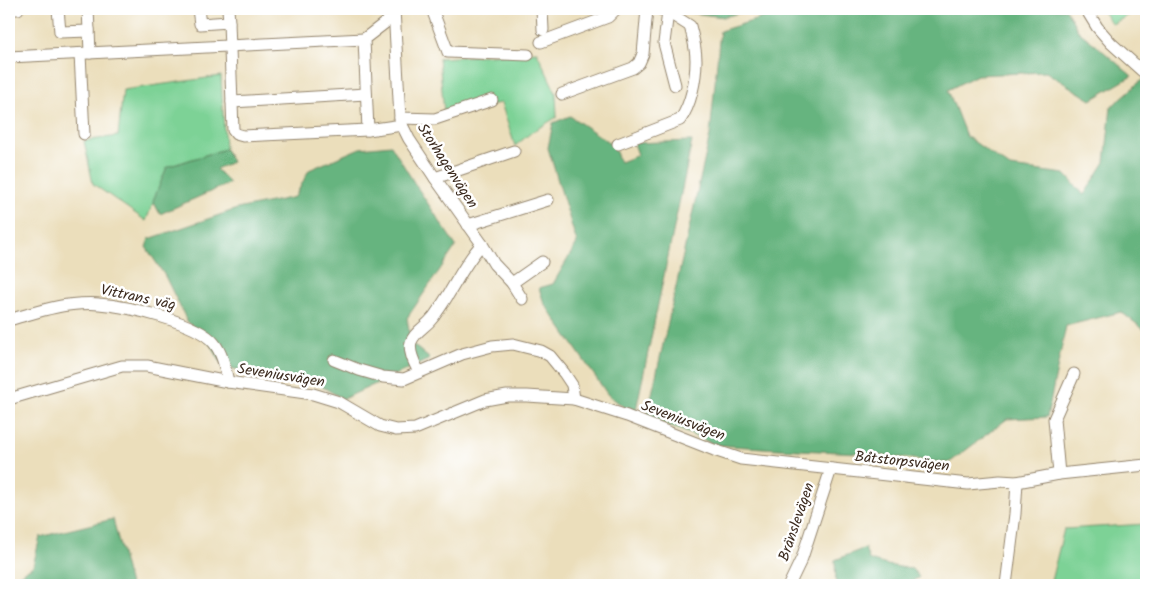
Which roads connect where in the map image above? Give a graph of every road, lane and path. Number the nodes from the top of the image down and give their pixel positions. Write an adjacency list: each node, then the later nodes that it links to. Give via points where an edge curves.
1 (18, 9): 11 (street)
2 (58, 9): 17 (street)
3 (88, 9): 15 (street)
4 (198, 9): 14 (street, via 200,24)
5 (228, 9): 14 (street)
6 (432, 9): 23 (street, via 448,52)
7 (542, 9): 16 (street)
8 (616, 9): 19 (street, via 608,17)
9 (647, 9): 28 (street, via 643,54 639,63)
10 (1086, 9): 25 (street, via 1097,27)
11 (9, 10)
12 (664, 10): 26 (street, via 664,43); 34 (street, via 690,26 698,36 692,96 680,120)
13 (394, 12): 18 (street); 31 (street, Storhagenvägen)
14 (229, 22): 20 (street)
15 (89, 30): 17 (street); 21 (street)
16 (543, 30)
17 (60, 32): 22 (street)
18 (364, 39): 20 (street); 27 (street)
19 (541, 42)
20 (230, 45): 21 (street); 30 (street)
21 (85, 53): 22 (street); 33 (street)
22 (61, 54): 24 (street)
23 (528, 55)
24 (9, 58)
25 (1146, 74)
26 (675, 85)
27 (366, 94): 30 (street); 32 (street)
28 (562, 94)
29 (492, 100): 31 (street, via 435,119)
30 (232, 102): 32 (street, via 233,130 242,136)
31 (401, 122): 32 (street); 36 (street, Storhagenvägen)
32 (368, 130)
33 (84, 134)
34 (618, 144)
35 (514, 151): 36 (street)
36 (434, 178): 38 (street, Storhagenvägen)
37 (548, 200): 38 (street)
38 (468, 225): 39 (street, Storhagenvägen)
39 (482, 244): 41 (street, Storhagenvägen, via 494,264); 45 (street, via 443,304 411,343)
40 (542, 262): 41 (street)
41 (512, 283): 42 (street, Storhagenvägen)
42 (522, 298)
43 (9, 320): 47 (street, Vittrans väg, via 68,305 98,303 154,315 193,328 212,341 220,352)
44 (334, 360): 45 (street, via 383,377 404,379)
45 (419, 372): 49 (street, via 462,354 513,344 550,356 572,385)
46 (1074, 374): 53 (street, via 1054,419)
47 (228, 382): 48 (street, Seveniusvägen, via 148,366 122,366); 49 (street, Seveniusvägen, via 313,394 339,402 380,426 396,430 414,429 485,400 507,396)
48 (9, 398)
49 (574, 399): 50 (street, Seveniusvägen)
50 (741, 459): 52 (street, Båtstorpsvägen)
51 (1146, 465): 53 (street, Båtstorpsvägen)
52 (831, 469): 54 (street, Båtstorpsvägen, via 968,484); 55 (street, Bränslevägen, via 802,558)
53 (1060, 474): 54 (street, Båtstorpsvägen)
54 (1017, 482): 56 (street)
55 (789, 585)
56 (1006, 585)

